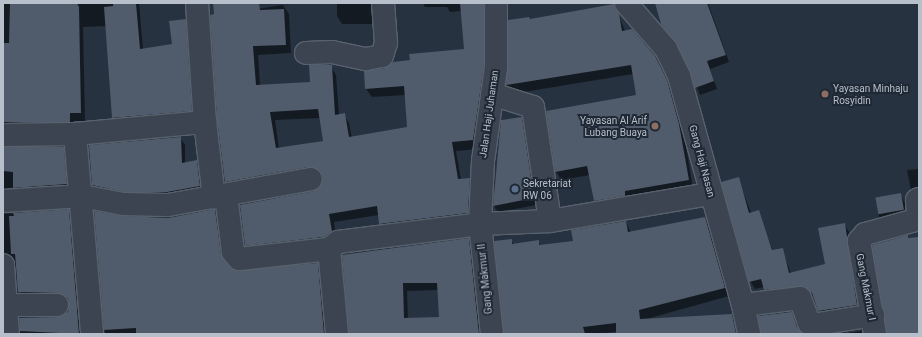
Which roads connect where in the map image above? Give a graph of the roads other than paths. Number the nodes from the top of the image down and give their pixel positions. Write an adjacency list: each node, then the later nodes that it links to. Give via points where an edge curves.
1 (197, 3): 7 (street)
2 (383, 3): 5 (street, via 386,43 382,56 370,59 332,52)
3 (496, 3): 6 (street, Jalan Haji Juhaman, via 496,67)
4 (626, 3): 11 (street, Gang Haji Nasan, via 666,49 679,76)
5 (306, 53)
6 (492, 94): 16 (street, via 533,107); 17 (street, Jalan Haji Juhaman, via 483,161)
7 (205, 122): 8 (street); 13 (street)
8 (75, 134): 9 (street); 12 (street)
9 (3, 135)
10 (311, 179): 13 (street)
11 (710, 194): 16 (street); 20 (street, Gang Haji Nasan)
12 (82, 196): 13 (street, via 123,204 168,205); 15 (street); 25 (street)
13 (220, 196): 18 (street, via 238,259)
14 (919, 198): 23 (street, Gang Makmur I, via 916,220 864,234 859,241)
15 (3, 201)
16 (550, 221): 17 (street)
17 (480, 224): 18 (street, via 338,242); 27 (street, Gang Makmur II)
18 (329, 249): 26 (street)
19 (3, 265): 21 (street)
20 (743, 304): 23 (street, via 800,298 812,325); 28 (street, Gang Haji Nasan)
21 (7, 305): 22 (street); 24 (street)
22 (57, 306)
23 (874, 324)
24 (8, 334)
25 (92, 334)
26 (337, 334)
27 (492, 334)
28 (749, 334)

